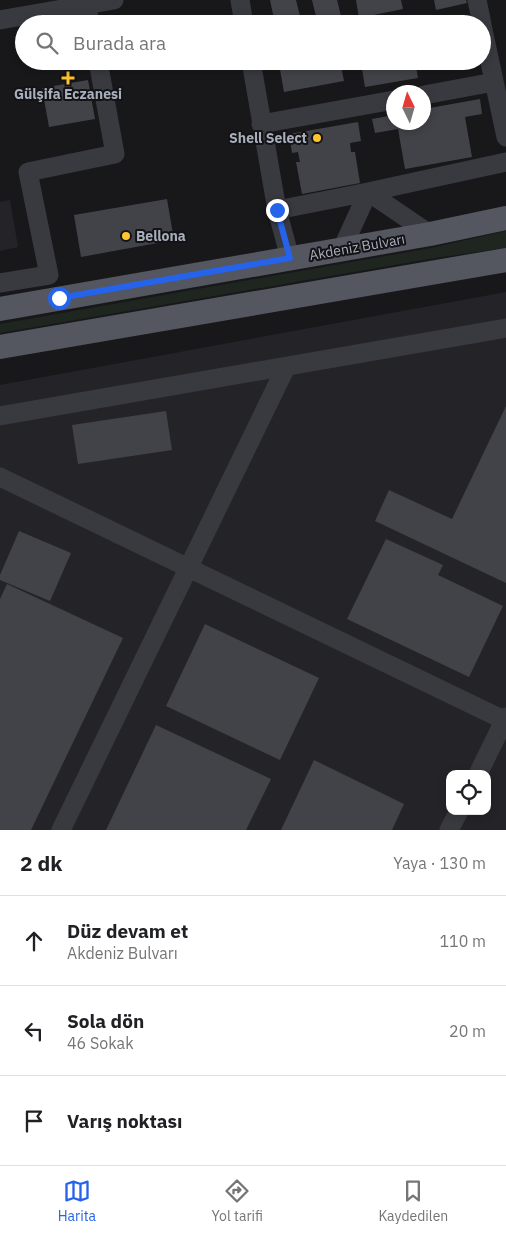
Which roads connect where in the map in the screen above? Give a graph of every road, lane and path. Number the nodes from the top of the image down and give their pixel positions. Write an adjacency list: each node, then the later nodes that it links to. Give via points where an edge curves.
1 (114, 0): 4 (street)
2 (240, 0): 7 (street)
3 (477, 0): 8 (street)
4 (87, 5): 5 (street); 6 (street)
5 (27, 8): 9 (street)
6 (89, 15)
7 (242, 15)
8 (480, 15)
9 (0, 20)
10 (491, 68): 13 (street)
11 (100, 70): 26 (street, via 115,154 28,172 49,275)
12 (253, 70): 16 (street)
13 (494, 82): 14 (street); 17 (street)
14 (431, 94)
15 (386, 101): 16 (street)
16 (262, 124): 20 (street)
17 (506, 137)
18 (506, 162): 19 (street)
19 (368, 192): 20 (street); 22 (street); 23 (street)
20 (277, 210): 24 (street)
21 (506, 218): 22 (main road, Akdeniz Bulvarı)
22 (430, 234): 23 (main road, Akdeniz Bulvarı)
23 (342, 249): 24 (main road, Akdeniz Bulvarı)
24 (290, 258): 27 (main road, Akdeniz Bulvarı)
25 (506, 260): 29 (main road)
26 (0, 284)
27 (0, 309)
28 (506, 328): 30 (street)
29 (0, 348)
30 (286, 367): 31 (street); 33 (street)
31 (0, 416)
32 (0, 477): 33 (street)
33 (189, 569): 34 (street); 37 (street)
34 (506, 719): 35 (street)
35 (480, 770)
36 (457, 815): 38 (street)
37 (62, 830)
38 (450, 830)

